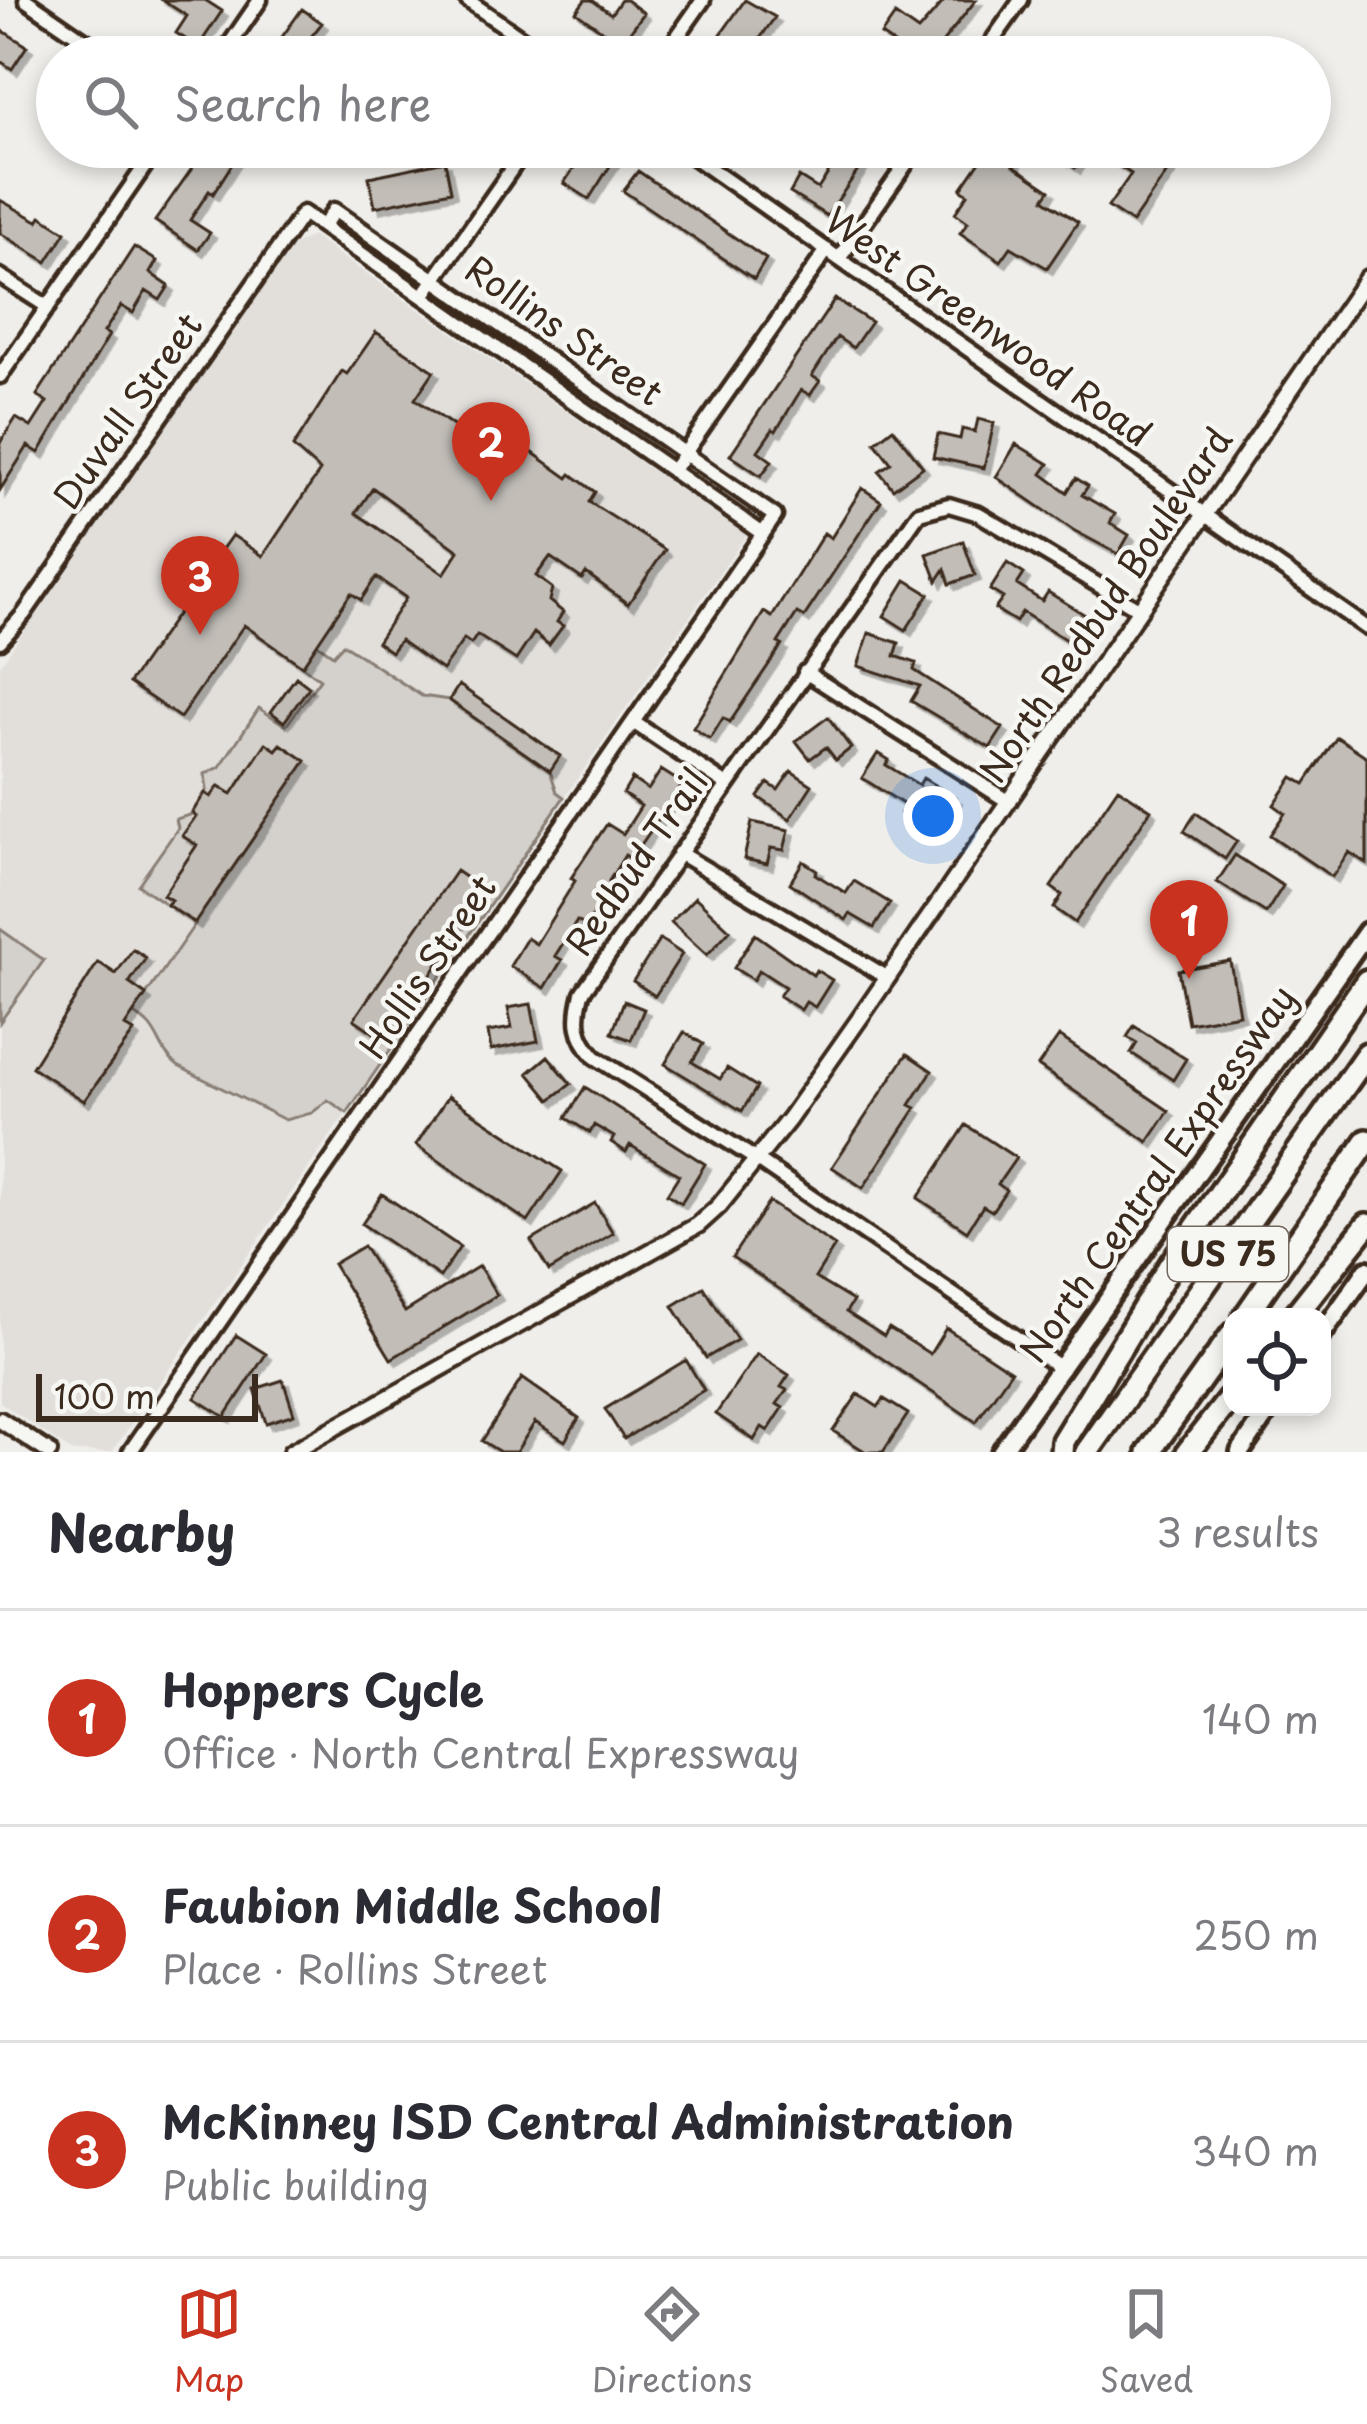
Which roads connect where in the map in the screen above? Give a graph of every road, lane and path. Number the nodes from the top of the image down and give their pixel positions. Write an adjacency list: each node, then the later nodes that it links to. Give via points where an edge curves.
1 (26, 0): 6 (street)
2 (260, 0): 7 (street)
3 (467, 0): 8 (street)
4 (703, 0): 9 (street)
5 (1021, 0): 10 (street)
6 (78, 36)
7 (235, 36)
8 (519, 36)
9 (678, 36)
10 (996, 36)
11 (144, 168): 22 (street)
12 (513, 168): 20 (street)
13 (709, 168): 17 (street, West Greenwood Road)
14 (901, 168): 17 (street)
15 (303, 213): 16 (street, Rollins Street); 31 (street, Duvall Street, via 24,614)
16 (323, 227): 20 (street, Rollins Street, via 334,210); 21 (street, Rollins Street)
17 (833, 255): 24 (street); 26 (street, West Greenwood Road)
18 (0, 276): 22 (street)
19 (1367, 278): 26 (street, North Redbud Boulevard)
20 (436, 279): 21 (street); 24 (street, Rollins Street)
21 (423, 296): 25 (street, Rollins Street)
22 (48, 307): 23 (street)
23 (0, 376)
24 (686, 452): 25 (street); 27 (street, Rollins Street)
25 (673, 470): 28 (street, Rollins Street)
26 (1204, 515): 29 (street, North Redbud Boulevard); 30 (street, West Greenwood Road)
27 (775, 516): 28 (street, Hollis Street)
28 (763, 534): 33 (street, Hollis Street)
29 (1140, 610): 32 (street, Redbud Trail, via 979,514 934,506 908,524); 35 (street, North Redbud Boulevard)
30 (1367, 628)
31 (2, 634)
32 (805, 672): 34 (street, Redbud Trail); 35 (street)
33 (633, 722): 34 (street); 54 (street, Hollis Street)
34 (727, 785): 36 (street, Redbud Trail)
35 (1009, 802): 38 (street, North Redbud Boulevard)
36 (679, 853): 38 (street); 42 (street, Redbud Trail, via 582,993 578,1034 595,1057)
37 (1367, 932): 49 (main road, North Central Expressway)
38 (888, 978): 42 (street, North Redbud Boulevard)
39 (1367, 980): 57 (highway, via 1171,1264)
40 (1367, 1054): 58 (highway, US 75)
41 (1367, 1142): 45 (highway, US 75)
42 (754, 1158): 49 (street, Redbud Trail); 55 (street, North Redbud Boulevard, via 698,1225)
43 (1367, 1225): 46 (highway)
44 (1367, 1270): 47 (main road)
45 (1251, 1308)
46 (1301, 1308)
47 (1331, 1321)
48 (1223, 1348): 59 (highway)
49 (1062, 1370): 56 (main road, North Central Expressway)
50 (1223, 1407): 60 (highway)
51 (1265, 1416): 61 (main road)
52 (0, 1420): 53 (street)
53 (49, 1452)
54 (130, 1452)
55 (291, 1452)
56 (1001, 1452)
57 (1062, 1452)
58 (1087, 1452)
59 (1149, 1452)
60 (1188, 1452)
61 (1240, 1452)

